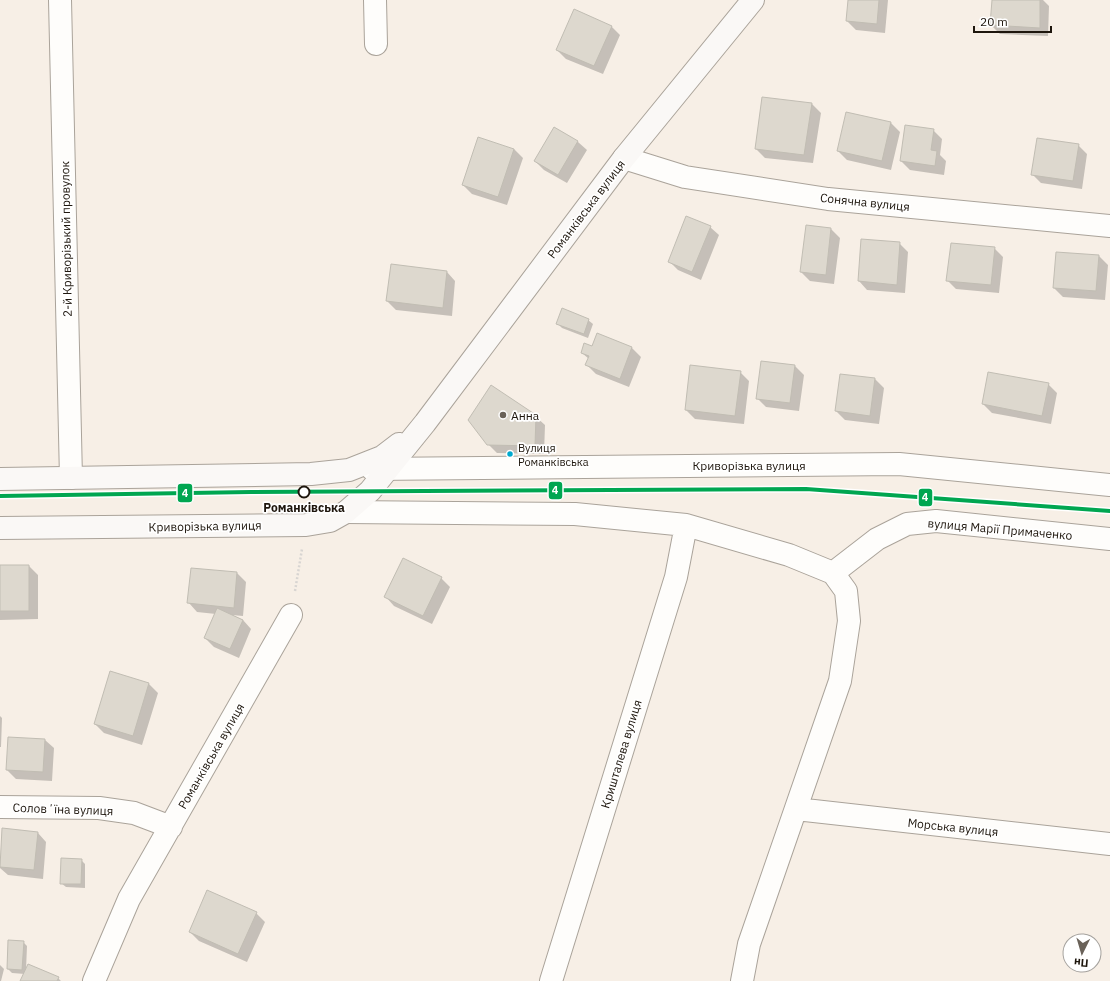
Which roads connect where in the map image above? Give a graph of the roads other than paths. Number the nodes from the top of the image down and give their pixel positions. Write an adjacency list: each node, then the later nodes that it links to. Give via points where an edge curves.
1 (60, 0): 10 (street, 2-й Криворізький провулок)
2 (375, 0): 4 (street)
3 (753, 0): 5 (main road, Романківська вулиця)
4 (376, 44)
5 (624, 158): 6 (street, Сонячна вулиця, via 685,177 828,199); 7 (main road, Романківська вулиця)
6 (1110, 226)
7 (425, 423): 8 (main road, Криворізька вулиця); 9 (main road, Криворізька вулиця, via 382,457)
8 (388, 468): 9 (street, Криворізька вулиця); 12 (street, Криворізька вулиця, via 899,464); 13 (main road, Криворізька вулиця, via 370,491)
9 (349, 470): 10 (main road, Криворізька вулиця, via 311,474)
10 (71, 478): 11 (main road, Криворізька вулиця)
11 (0, 479)
12 (1110, 485)
13 (346, 512): 14 (street, via 575,514); 15 (main road, Криворізька вулиця, via 330,521 306,525)
14 (686, 525): 17 (street, via 789,555); 24 (street, Кришталева вулиця, via 676,577)
15 (0, 528)
16 (1110, 539): 17 (street, вулиця Марії Примаченко, via 936,522 907,524 877,539)
17 (833, 573): 20 (street, via 846,591 849,621 840,681)
18 (291, 615): 21 (street, Романківська вулиця)
19 (0, 807): 21 (street, Соловʼїна вулиця, via 98,808 134,813)
20 (796, 809): 22 (street, Морська вулиця); 25 (street, via 749,944)
21 (170, 827): 23 (street, Романківська вулиця, via 129,899)
22 (1110, 844)
23 (94, 981)
24 (551, 981)
25 (742, 981)

